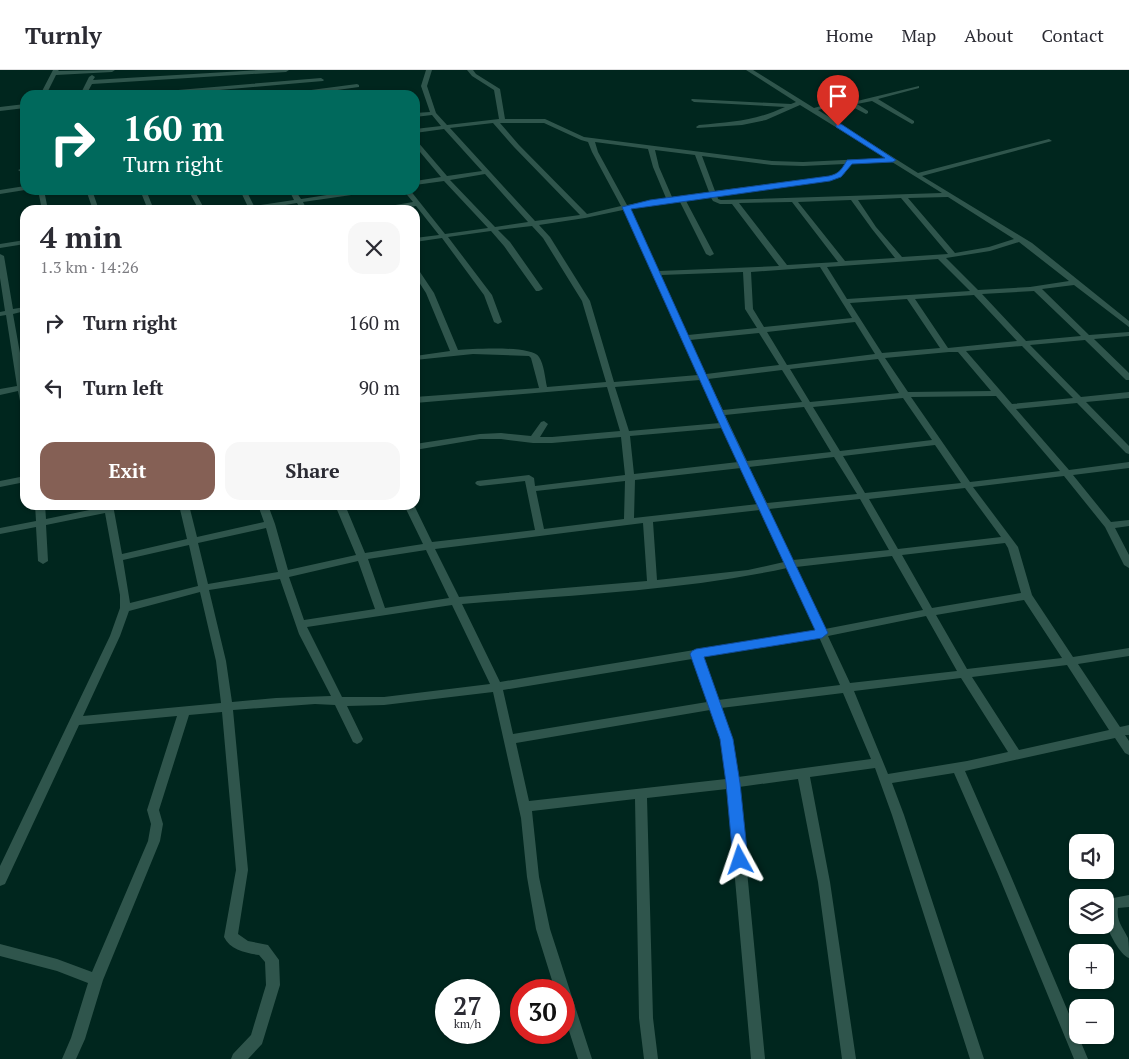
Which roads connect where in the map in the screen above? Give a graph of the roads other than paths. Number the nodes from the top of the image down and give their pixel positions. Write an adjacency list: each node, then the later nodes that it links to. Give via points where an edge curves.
1 (96, 70): 2 (street); 8 (street); 11 (street)
2 (112, 70)
3 (147, 70): 10 (street)
4 (286, 70): 9 (street)
5 (429, 70): 33 (street, via 424,95)
6 (470, 70): 35 (street, via 497,89)
7 (749, 70): 25 (street)
8 (55, 71): 16 (street)
9 (234, 72): 10 (street); 12 (street)
10 (145, 79): 11 (street); 18 (street)
11 (90, 82): 17 (street)
12 (239, 86): 19 (street); 20 (street); 21 (street, via 320,77)
13 (356, 86): 22 (street)
14 (839, 87): 26 (street, via 833,98)
15 (917, 87): 23 (street)
16 (46, 90)
17 (86, 90)
18 (144, 90)
19 (196, 90)
20 (242, 90)
21 (330, 90)
22 (339, 90)
23 (872, 98): 27 (street); 36 (street)
24 (694, 100): 29 (street)
25 (801, 102): 29 (street); 31 (street)
26 (840, 103): 27 (street); 31 (street)
27 (852, 104): 32 (street)
28 (20, 106): 30 (street)
29 (793, 106): 38 (street, via 766,118)
30 (0, 108)
31 (813, 110): 45 (street)
32 (866, 112)
33 (433, 113): 34 (street); 37 (street)
34 (420, 114)
35 (499, 121): 37 (street); 40 (street, via 545,120); 71 (street, via 524,156)
36 (912, 122)
37 (444, 127): 39 (street); 47 (street)
38 (699, 127)
39 (420, 131)
40 (591, 140): 43 (street); 69 (street)
41 (1049, 141): 48 (street)
42 (420, 148): 49 (street)
43 (651, 148): 44 (street); 61 (street)
44 (698, 154): 46 (street, via 790,164); 53 (street)
45 (893, 160): 46 (street); 48 (street)
46 (849, 162): 53 (street, via 839,176)
47 (487, 172): 49 (street); 72 (street)
48 (917, 175): 57 (street)
49 (445, 178): 50 (street); 73 (street)
50 (420, 182)
51 (20, 189): 52 (street)
52 (0, 192)
53 (713, 194): 59 (street); 64 (street, via 715,200)
54 (295, 195): 62 (street)
55 (334, 195): 62 (street)
56 (410, 195): 65 (street)
57 (950, 195): 58 (street); 76 (street)
58 (903, 197): 60 (street); 80 (street)
59 (681, 198): 61 (street); 79 (street)
60 (853, 198): 63 (street); 83 (street)
61 (670, 200): 69 (street)
62 (298, 201): 66 (street); 67 (street)
63 (794, 201): 64 (street); 84 (street)
64 (735, 203): 86 (street)
65 (416, 204): 68 (street)
66 (276, 205)
67 (301, 205)
68 (410, 205)
69 (626, 207): 71 (street); 88 (street)
70 (420, 208): 74 (street)
71 (585, 216): 72 (street)
72 (532, 223): 73 (street); 115 (street, via 556,251 586,301)
73 (493, 229): 74 (street); 92 (street)
74 (442, 236): 75 (street); 99 (street, via 488,295)
75 (420, 239)
76 (1020, 239): 80 (street, via 999,247); 90 (street)
77 (20, 243): 78 (street)
78 (0, 246)
79 (710, 254)
80 (952, 254): 82 (street)
81 (0, 256): 97 (street)
82 (939, 256): 83 (street); 93 (street)
83 (900, 259): 84 (street)
84 (843, 264): 85 (street)
85 (822, 265): 86 (street); 95 (street)
86 (785, 268): 87 (street)
87 (747, 270): 88 (street); 101 (street, via 749,309)
88 (657, 273): 103 (street)
89 (420, 278): 108 (street, via 430,293)
90 (1077, 282): 91 (street); 100 (street)
91 (1036, 288): 93 (street); 104 (street)
92 (539, 289)
93 (976, 292): 94 (street); 105 (street)
94 (909, 296): 95 (street); 107 (street)
95 (844, 301): 98 (street)
96 (20, 310): 97 (street)
97 (4, 313): 112 (street)
98 (856, 320): 101 (street); 109 (street)
99 (498, 322)
100 (1129, 325)
101 (762, 329): 103 (street); 111 (street)
102 (1129, 334): 104 (street)
103 (685, 338): 113 (street)
104 (1088, 338): 105 (street); 114 (street)
105 (1026, 344): 106 (street); 123 (street)
106 (961, 350): 107 (street); 119 (street)
107 (946, 351): 109 (street)
108 (455, 352): 110 (street); 117 (street, via 531,354 535,357)
109 (880, 356): 111 (street); 120 (street)
110 (420, 357)
111 (784, 367): 113 (street); 124 (street)
112 (20, 372)
113 (702, 377): 115 (street); 126 (street)
114 (1129, 378)
115 (609, 384): 117 (street); 129 (street)
116 (20, 388): 118 (street)
117 (543, 388): 122 (street)
118 (0, 392)
119 (1000, 393): 120 (street); 125 (street)
120 (905, 395): 124 (street); 131 (street)
121 (1129, 395): 123 (street)
122 (420, 400)
123 (1079, 400): 125 (street); 133 (street)
124 (807, 405): 126 (street); 134 (street)
125 (1011, 407): 137 (street)
126 (719, 413): 128 (street)
127 (544, 424): 130 (street)
128 (724, 425): 129 (street); 135 (street)
129 (625, 433): 130 (street); 138 (street)
130 (533, 440): 132 (street, via 479,437)
131 (937, 442): 134 (street); 142 (street)
132 (420, 446)
133 (1129, 451)
134 (838, 455): 135 (street); 144 (street)
135 (744, 465): 138 (street); 145 (street)
136 (1129, 465): 137 (street)
137 (1066, 472): 142 (street); 158 (street)
138 (630, 478): 143 (street); 154 (street)
139 (20, 480): 141 (street)
140 (480, 483): 143 (street, via 529,478)
141 (0, 484)
142 (967, 485): 144 (street); 161 (street)
143 (532, 489): 160 (street)
144 (863, 496): 145 (street); 164 (street)
145 (764, 507): 153 (street); 168 (street)
146 (41, 510): 155 (street)
147 (96, 510): 155 (street)
148 (110, 510): 166 (street)
149 (185, 510): 162 (street)
150 (265, 510): 157 (street)
151 (342, 510): 165 (street)
152 (412, 510): 163 (street)
153 (648, 520): 154 (street); 171 (street)
154 (629, 522): 160 (street)
155 (42, 523): 159 (street); 167 (street)
156 (1129, 523): 158 (street)
157 (270, 524): 162 (street); 170 (street)
158 (1109, 526): 169 (street)
159 (0, 531)
160 (540, 532): 163 (street)
161 (1007, 540): 164 (street); 173 (street, via 1013,547)
162 (192, 541): 166 (street); 172 (street)
163 (430, 546): 165 (street); 174 (street)
164 (896, 552): 168 (street); 177 (street)
165 (362, 557): 170 (street); 176 (street)
166 (118, 558): 175 (street)
167 (43, 561)
168 (790, 564): 171 (street, via 748,573); 179 (street)
169 (1129, 565)
170 (282, 575): 172 (street); 178 (street)
171 (652, 584): 174 (street)
172 (203, 588): 175 (street); 188 (street, via 221,661)
173 (1027, 596): 177 (street); 182 (street)
174 (456, 601): 176 (street); 184 (street)
175 (125, 608): 190 (street)
176 (381, 612): 178 (street)
177 (930, 612): 179 (street); 183 (street)
178 (301, 624): 186 (street)
179 (822, 633): 181 (street); 185 (street)
180 (1129, 652): 182 (street)
181 (696, 654): 184 (street); 187 (street)
182 (1070, 661): 183 (street); 191 (street)
183 (964, 674): 185 (street); 195 (street)
184 (497, 687): 186 (street, via 384,701); 193 (street)
185 (847, 688): 187 (street); 196 (street)
186 (340, 702): 188 (street, via 315,700); 192 (street)
187 (716, 705): 193 (street); 200 (street, via 726,739)
188 (227, 707): 189 (street); 211 (street, via 242,870 231,937 245,947 263,949 272,960 273,985 257,1039)
189 (184, 711): 190 (street); 208 (street, via 153,810 157,824 154,840)
190 (76, 720): 203 (street)
191 (1123, 732): 194 (street); 195 (street)
192 (358, 739)
193 (510, 739): 202 (street)
194 (1129, 750)
195 (1016, 754): 197 (street)
196 (879, 763): 198 (street); 199 (street)
197 (957, 767): 199 (street); 217 (street)
198 (803, 774): 200 (street); 215 (street, via 824,882)
199 (885, 779): 216 (street)
200 (733, 783): 201 (street); 214 (street)
201 (640, 794): 202 (street); 213 (street, via 646,1018)
202 (525, 807): 207 (street, via 543,929)
203 (0, 880)
204 (1129, 901): 206 (street, via 1113,903 1109,910 1110,918)
205 (0, 950): 208 (street)
206 (1129, 952)
207 (559, 979)
208 (96, 980): 210 (street)
209 (575, 1028): 212 (street)
210 (69, 1059)
211 (238, 1059)
212 (585, 1059)
213 (651, 1059)
214 (758, 1059)
215 (850, 1059)
216 (978, 1059)
217 (1081, 1059)

